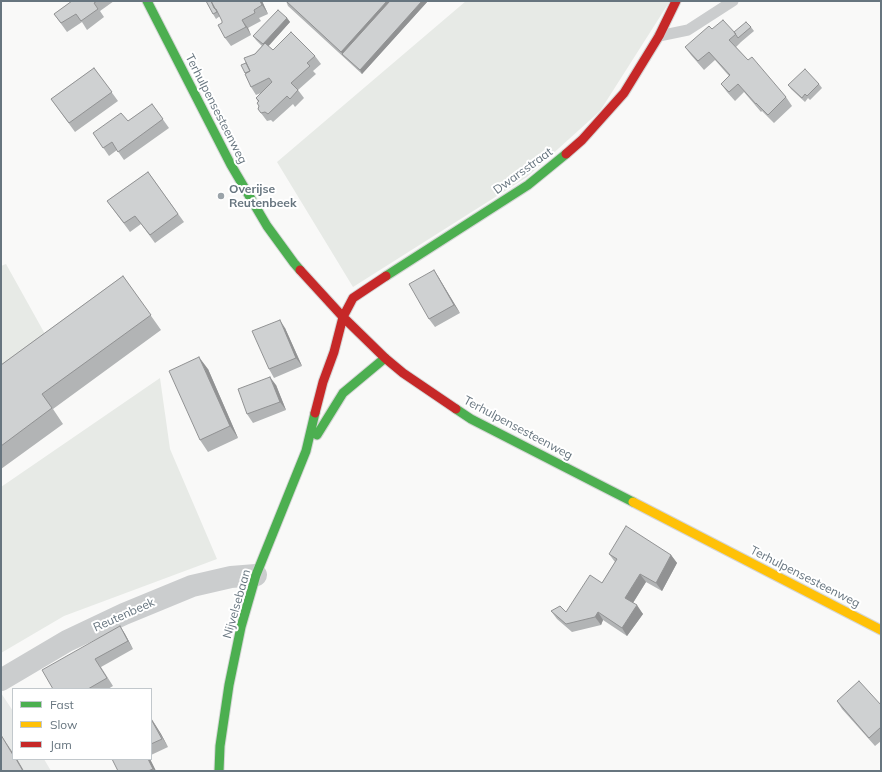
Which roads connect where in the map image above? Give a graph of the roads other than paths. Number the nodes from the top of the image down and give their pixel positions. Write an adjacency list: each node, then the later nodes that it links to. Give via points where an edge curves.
1 (147, 1): 5 (main road, Terhulpensesteenweg, via 230,165 267,226 294,263)
2 (676, 1): 4 (main road, Dwarsstraat)
3 (733, 1): 4 (lane, via 688,30)
4 (659, 36): 5 (main road, Dwarsstraat, via 624,93 576,145 528,185 357,295)
5 (343, 317): 6 (main road, Terhulpensesteenweg); 7 (main road, Nijvelsebaan)
6 (385, 358): 7 (main road, Nijvelsebaan, via 343,393); 9 (main road, Terhulpensesteenweg, via 472,419)
7 (306, 451): 8 (main road, Nijvelsebaan)
8 (256, 575): 10 (street, Reutenbeek, via 232,577 192,586 68,641); 11 (main road, Nijvelsebaan, via 241,627 229,685)
9 (881, 630)
10 (1, 680)
11 (219, 771)

